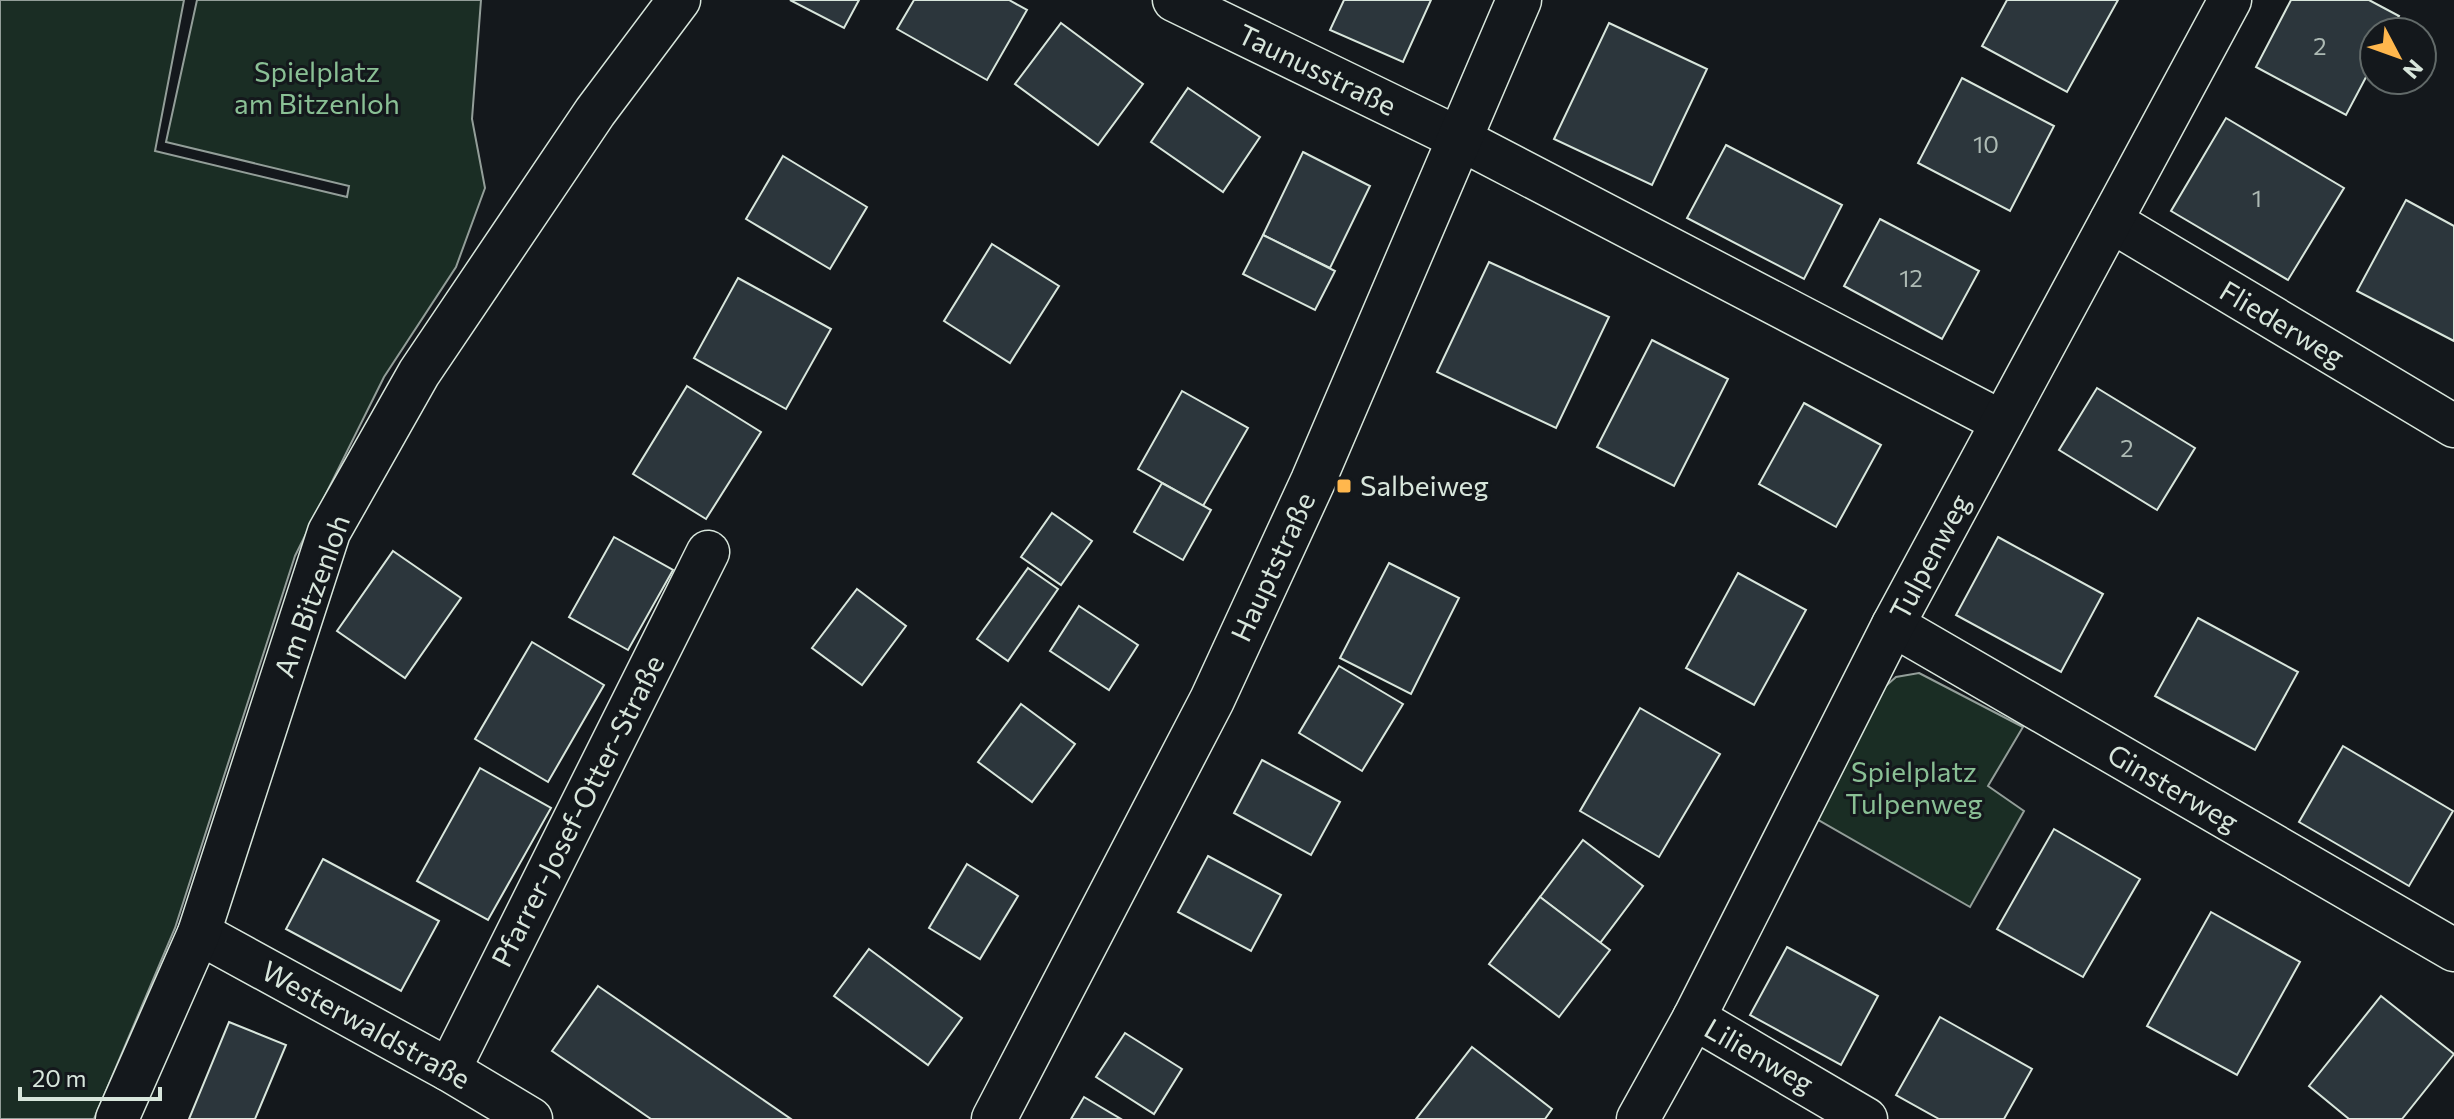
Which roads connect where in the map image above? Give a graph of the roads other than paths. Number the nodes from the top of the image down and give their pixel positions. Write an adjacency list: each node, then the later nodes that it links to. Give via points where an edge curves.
1 (679, 0): 11 (street, Am Bitzenloh, via 595,112 419,373 329,532)
2 (1174, 0): 5 (street, Taunusstraße)
3 (1519, 0): 5 (street, Hauptstraße)
4 (2230, 0): 6 (street, Tulpenweg)
5 (1460, 139): 7 (street); 17 (street, Hauptstraße, via 1212,700)
6 (2111, 221): 7 (street, Tulpenweg); 8 (street, Fliederweg)
7 (2002, 422): 10 (street, Tulpenweg)
8 (2454, 426)
9 (708, 552): 14 (street, Pfarrer-Josef-Otter-Straße)
10 (1893, 625): 12 (street, Ginsterweg); 13 (street, Tulpenweg)
11 (199, 933): 14 (street, Westerwaldstraße); 15 (street, Am Bitzenloh)
12 (2454, 950)
13 (1694, 1018): 18 (street, Tulpenweg); 19 (street, Lilienweg)
14 (449, 1070): 16 (street, Westerwaldstraße)
15 (117, 1119)
16 (531, 1119)
17 (994, 1119)
18 (1638, 1119)
19 (1866, 1119)

